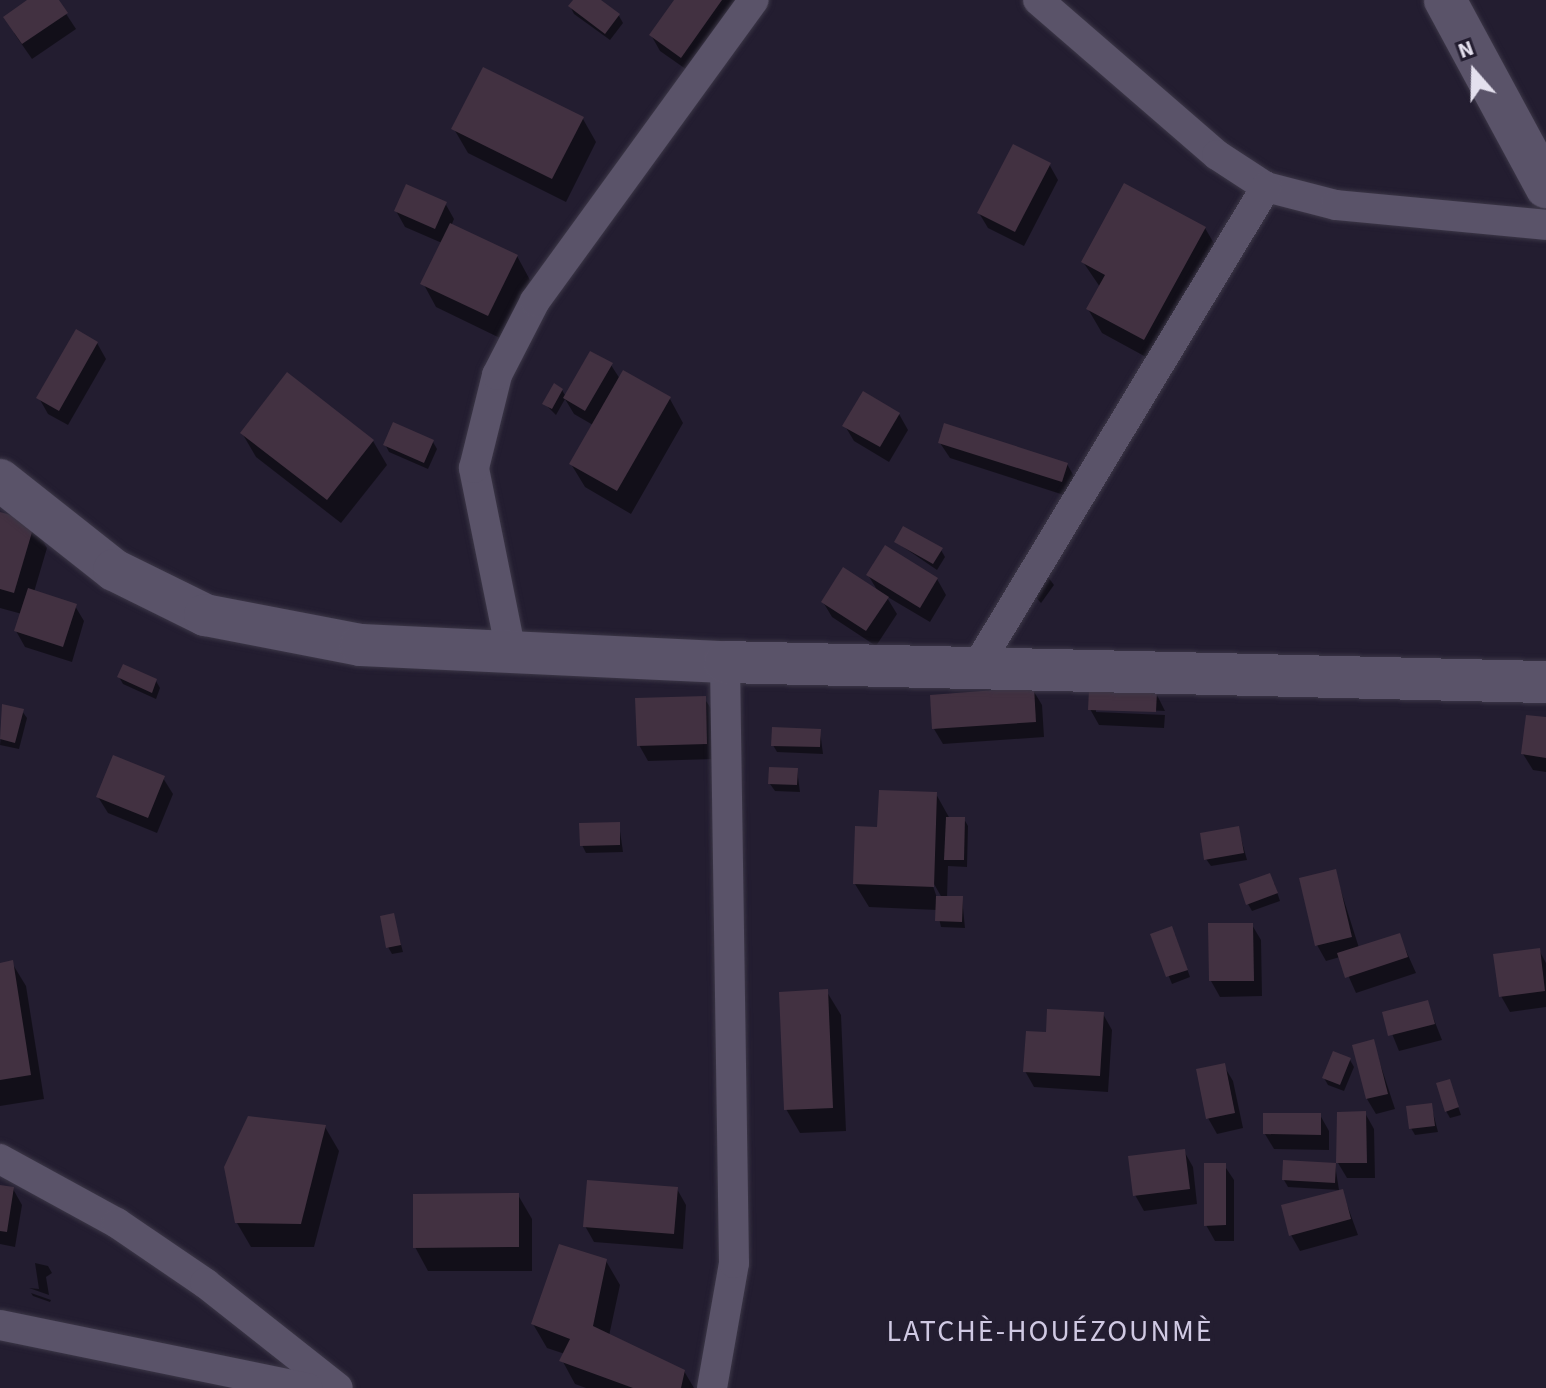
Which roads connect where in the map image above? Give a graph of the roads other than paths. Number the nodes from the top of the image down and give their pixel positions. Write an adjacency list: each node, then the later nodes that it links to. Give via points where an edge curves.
1 (754, 0): 8 (street, via 535,301 497,375 474,468)
2 (1038, 0): 4 (street, via 1217,155)
3 (1445, 0): 5 (main road)
4 (1266, 187): 6 (street, via 1336,205); 10 (street)
5 (1546, 187)
6 (1546, 225)
7 (0, 480): 8 (main road, via 114,570 205,615 361,645)
8 (511, 652): 9 (main road)
9 (725, 662): 10 (main road); 16 (street, via 734,1263)
10 (976, 668): 11 (main road)
11 (1546, 682)
12 (0, 1159): 15 (street, via 130,1231 289,1346)
13 (0, 1325): 14 (street)
14 (307, 1388)
15 (338, 1388)
16 (712, 1388)

